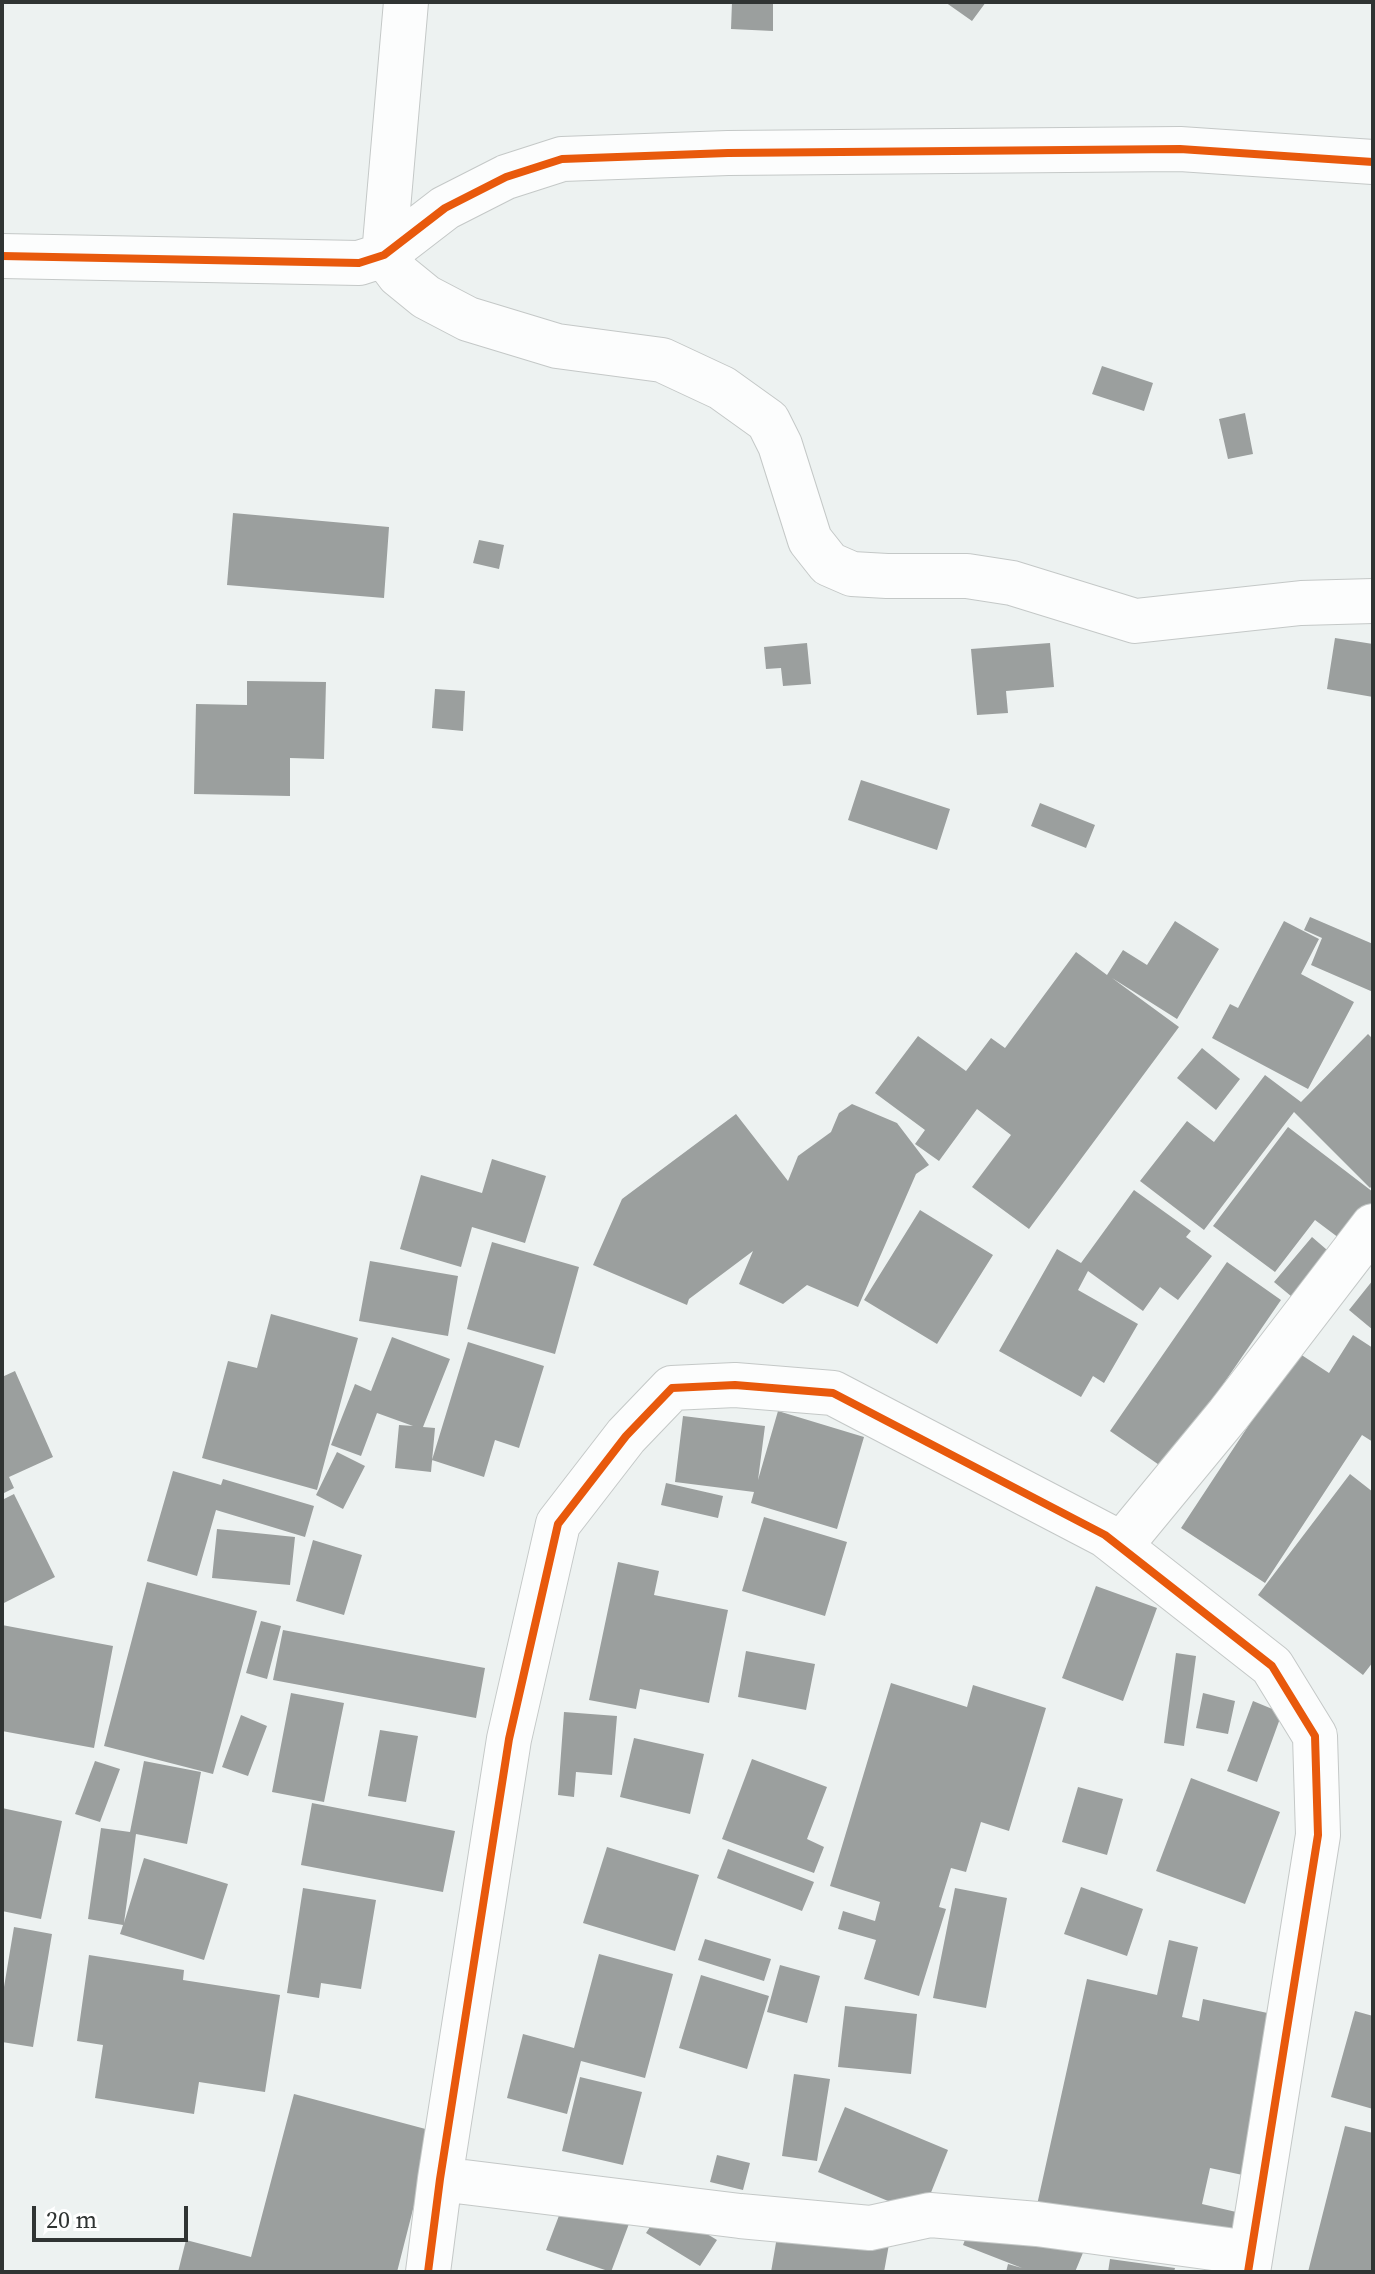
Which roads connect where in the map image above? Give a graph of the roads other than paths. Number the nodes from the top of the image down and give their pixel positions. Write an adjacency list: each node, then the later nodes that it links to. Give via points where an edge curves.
1 (406, 2): 3 (street)
2 (1373, 162): 3 (street, via 1180,149 562,159 506,177 445,208)
3 (384, 255): 4 (street, via 359,263); 5 (street, via 426,297 468,319 557,346 662,360 722,388 768,421 810,540 829,564 852,574 967,576 1012,583 1135,621 1301,603)
4 (2, 256)
5 (1373, 601)
6 (1373, 1226): 7 (street)
7 (1120, 1546): 8 (street, via 833,1393 735,1385 672,1388 626,1436 558,1524 509,1739); 9 (street, via 1272,1666 1315,1736 1318,1835)
8 (440, 2179): 9 (street, via 870,2228 930,2215 1037,2224); 10 (street)
9 (1249, 2262)
10 (428, 2272)

